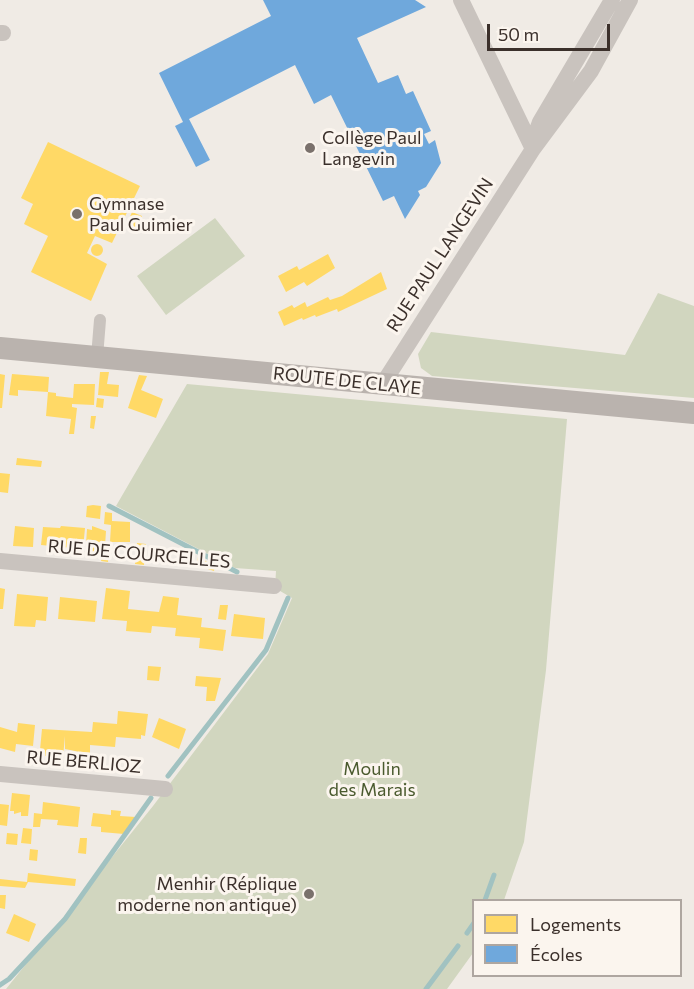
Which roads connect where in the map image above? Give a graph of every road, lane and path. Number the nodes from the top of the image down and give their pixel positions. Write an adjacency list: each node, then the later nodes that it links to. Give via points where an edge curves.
1 (461, 0): 4 (street)
2 (612, 0): 4 (street, RUE PAUL LANGEVIN, via 540,122)
3 (630, 0): 4 (street, RUE PAUL LANGEVIN, via 591,71)
4 (533, 149): 8 (street, RUE PAUL LANGEVIN)
5 (100, 320): 7 (street)
6 (0, 348): 7 (main road, ROUTE DE CLAYE)
7 (97, 357): 8 (main road, ROUTE DE CLAYE)
8 (382, 385): 9 (main road, ROUTE DE CLAYE)
9 (694, 412)
10 (0, 561): 11 (street, RUE DE COURCELLES)
11 (274, 586)
12 (0, 774): 13 (street, RUE BERLIOZ)
13 (165, 789)

